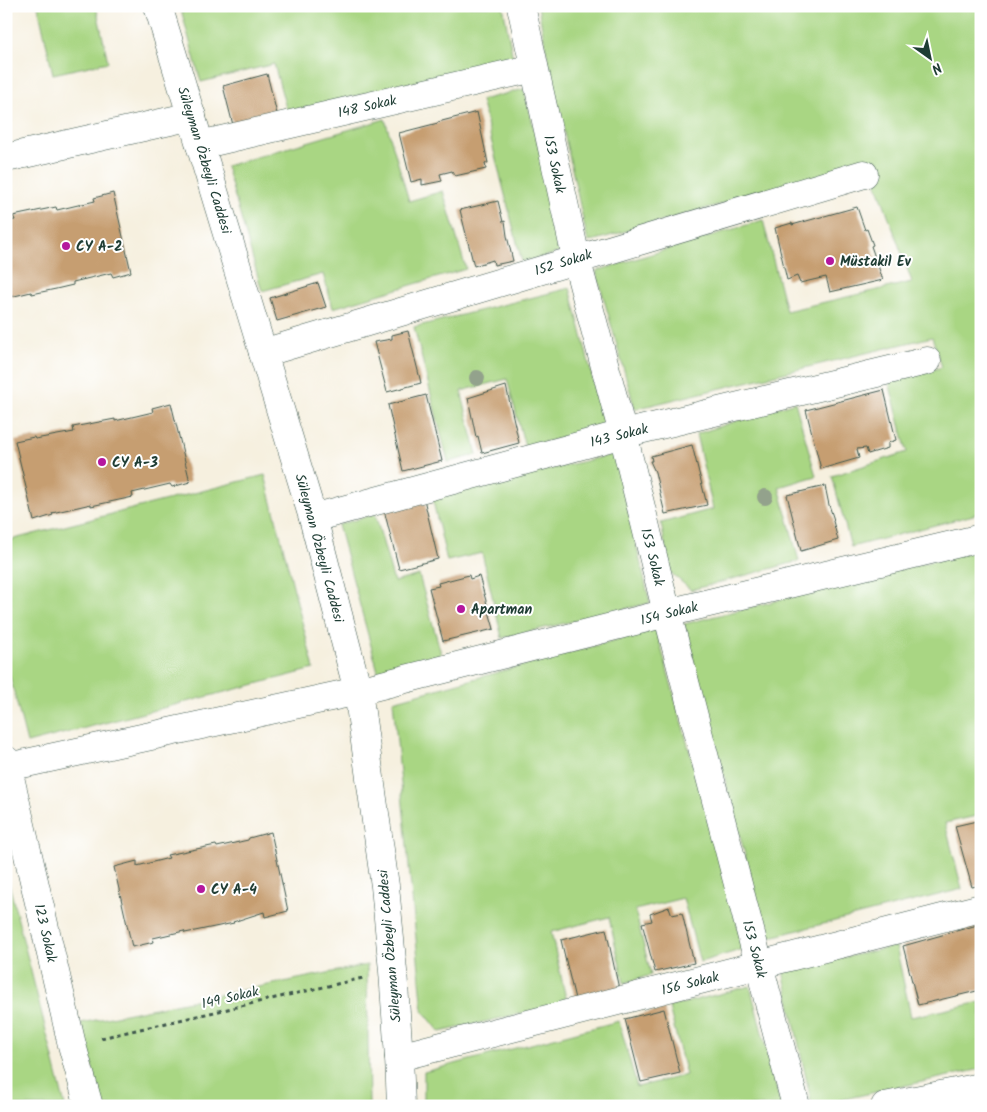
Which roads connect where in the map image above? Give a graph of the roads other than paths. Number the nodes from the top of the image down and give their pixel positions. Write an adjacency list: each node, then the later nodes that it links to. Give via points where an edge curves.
1 (158, 6): 4 (street, Süleyman Özbeyli Caddesi)
2 (521, 6): 3 (street, 153 Sokak)
3 (534, 68): 5 (street, 148 Sokak); 8 (street, 153 Sokak)
4 (192, 116): 5 (street, Süleyman Özbeyli Caddesi); 6 (street)
5 (200, 145): 9 (street, Süleyman Özbeyli Caddesi)
6 (6, 158)
7 (864, 174): 8 (street, 152 Sokak)
8 (576, 258): 9 (street, 152 Sokak); 11 (street, 153 Sokak)
9 (263, 352): 12 (street, Süleyman Özbeyli Caddesi)
10 (927, 361): 11 (street, 143 Sokak)
11 (622, 434): 12 (street, 143 Sokak); 14 (street, 153 Sokak)
12 (313, 518): 15 (street, Süleyman Özbeyli Caddesi)
13 (981, 538): 14 (street, 154 Sokak)
14 (667, 613): 15 (street, 154 Sokak); 18 (street, 153 Sokak)
15 (358, 691): 16 (street, 154 Sokak); 19 (street, Süleyman Özbeyli Caddesi, via 385,886)
16 (7, 764): 21 (street, 123 Sokak)
17 (981, 908): 18 (street, 156 Sokak)
18 (759, 966): 19 (street, 156 Sokak); 23 (street, 153 Sokak)
19 (399, 1058): 22 (street, Süleyman Özbeyli Caddesi)
20 (981, 1087): 24 (street)
21 (89, 1106)
22 (400, 1106)
23 (796, 1106)
24 (885, 1106)

